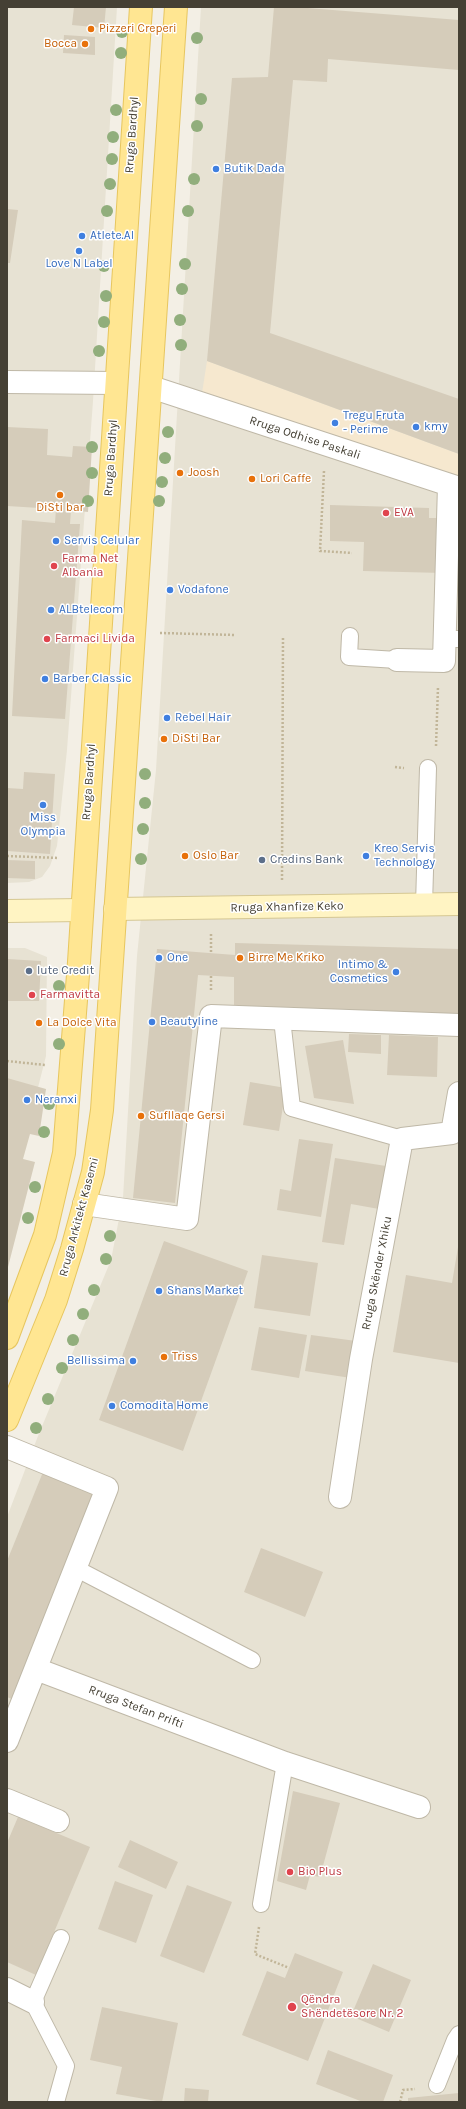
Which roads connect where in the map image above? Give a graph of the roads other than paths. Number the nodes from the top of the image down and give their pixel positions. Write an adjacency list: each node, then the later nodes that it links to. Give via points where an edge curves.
1 (141, 7): 4 (main road, Rruga Bardhyl)
2 (176, 7): 5 (main road)
3 (7, 382): 4 (street)
4 (116, 383): 13 (main road, Rruga Bardhyl)
5 (151, 387): 6 (street, Rruga Odhise Paskali); 14 (main road)
6 (454, 487): 8 (street)
7 (350, 636): 9 (lane, via 349,657)
8 (452, 639): 9 (street, via 444,661)
9 (397, 660)
10 (428, 768): 12 (lane)
11 (459, 904): 12 (main road, Rruga Xhanfize Keko)
12 (424, 905): 14 (main road, Rruga Xhanfize Keko)
13 (81, 910): 14 (main road); 15 (main road); 21 (main road, via 64,1153 45,1235)
14 (115, 910): 20 (main road, Rruga Arkitekt Kasemi, via 102,1110 93,1172)
15 (7, 911)
16 (282, 1019): 17 (street); 19 (lane, via 292,1108); 20 (street, via 211,1016 187,1220)
17 (459, 1025)
18 (459, 1093): 19 (street, via 452,1133)
19 (402, 1139): 24 (street, Rruga Skënder Xhiku, via 361,1358)
20 (84, 1204): 22 (main road, Rruga Arkitekt Kasemi, via 56,1300)
21 (7, 1338)
22 (7, 1420)
23 (7, 1447): 25 (street, via 106,1488)
24 (340, 1497)
25 (75, 1568): 26 (lane); 27 (street)
26 (252, 1660)
27 (36, 1670): 28 (street); 29 (street, Rruga Stefan Prifti)
28 (7, 1741)
29 (285, 1763): 31 (street, Rruga Stefan Prifti); 33 (lane)
30 (7, 1800): 32 (street)
31 (419, 1807)
32 (58, 1821)
33 (261, 1904)
34 (61, 1938): 36 (lane)
35 (7, 1989): 36 (street)
36 (33, 2002): 39 (lane, via 66,2066)
37 (459, 2034): 38 (lane)
38 (438, 2085)
39 (56, 2102)

